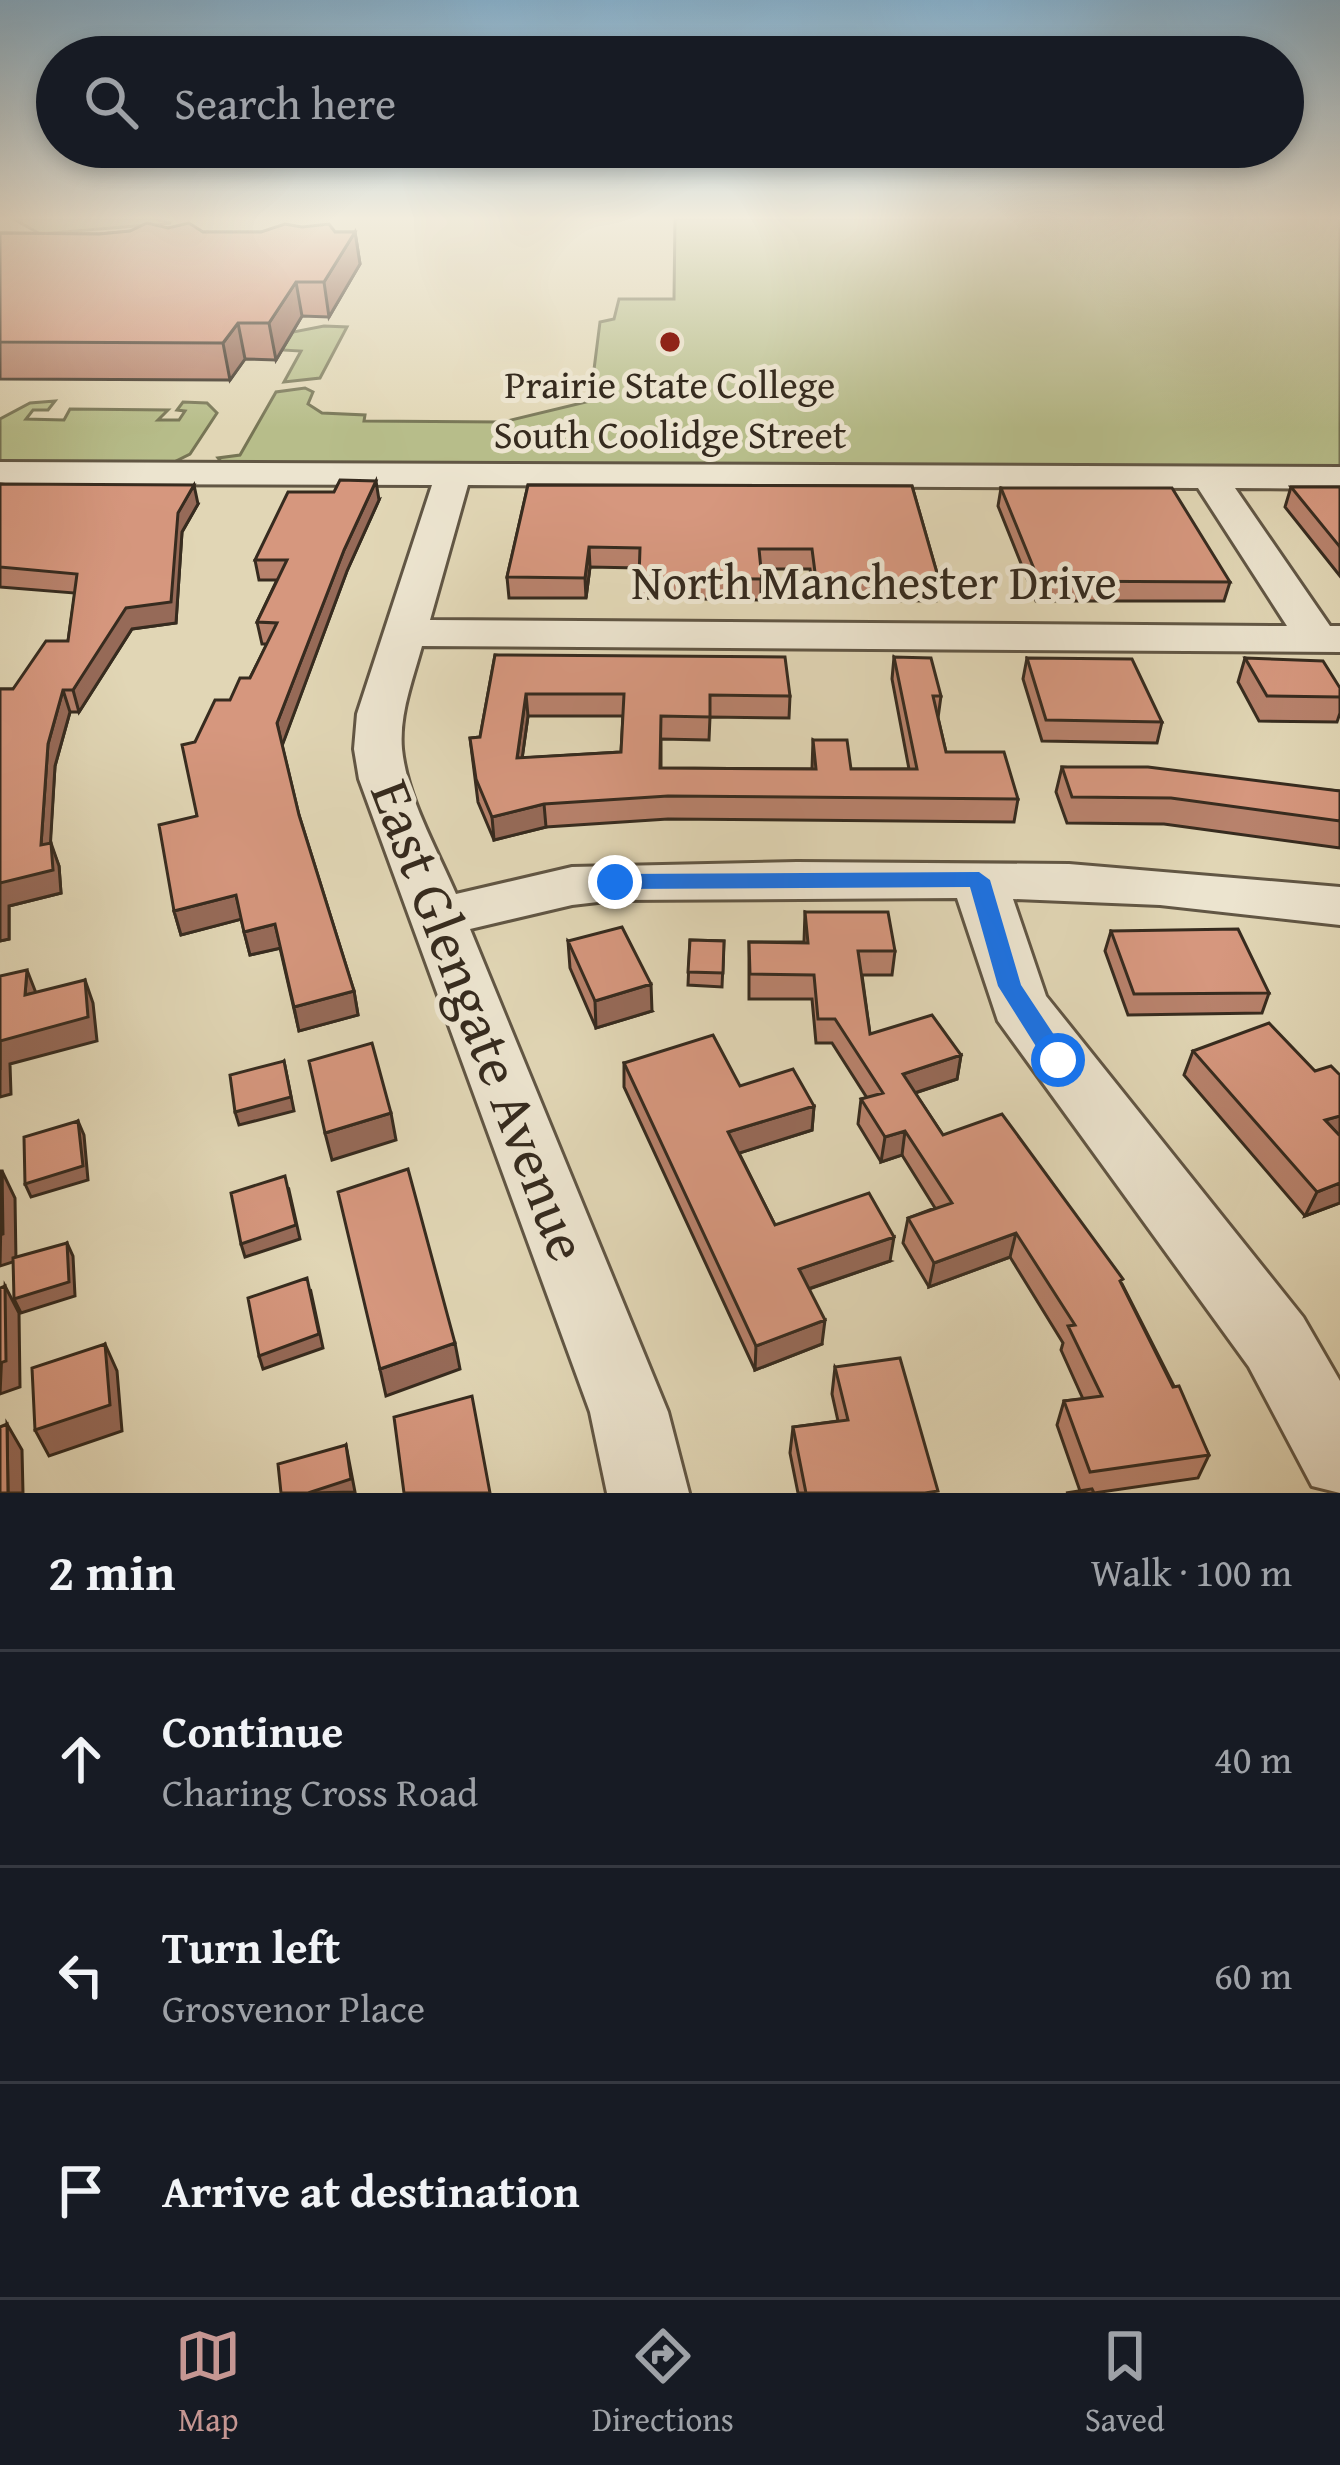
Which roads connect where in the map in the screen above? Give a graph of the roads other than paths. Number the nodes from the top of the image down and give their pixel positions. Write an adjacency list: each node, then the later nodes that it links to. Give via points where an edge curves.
1 (0, 473): 2 (street, South Coolidge Street)
2 (453, 475): 3 (street, South Coolidge Street); 5 (street, East Glengate Avenue)
3 (1209, 477): 4 (street, South Coolidge Street); 6 (street)
4 (1340, 478)
5 (408, 633): 6 (street, North Manchester Drive); 9 (street, East Glengate Avenue, via 380,714 378,749)
6 (1329, 639)
7 (979, 880): 8 (street, via 1158,884); 9 (street, via 615,882); 10 (street, via 1018,1005 1264,1325)
8 (1340, 906)
9 (438, 917): 11 (street, East Glengate Avenue, via 629,1412)
10 (1340, 1458)
11 (648, 1493)

